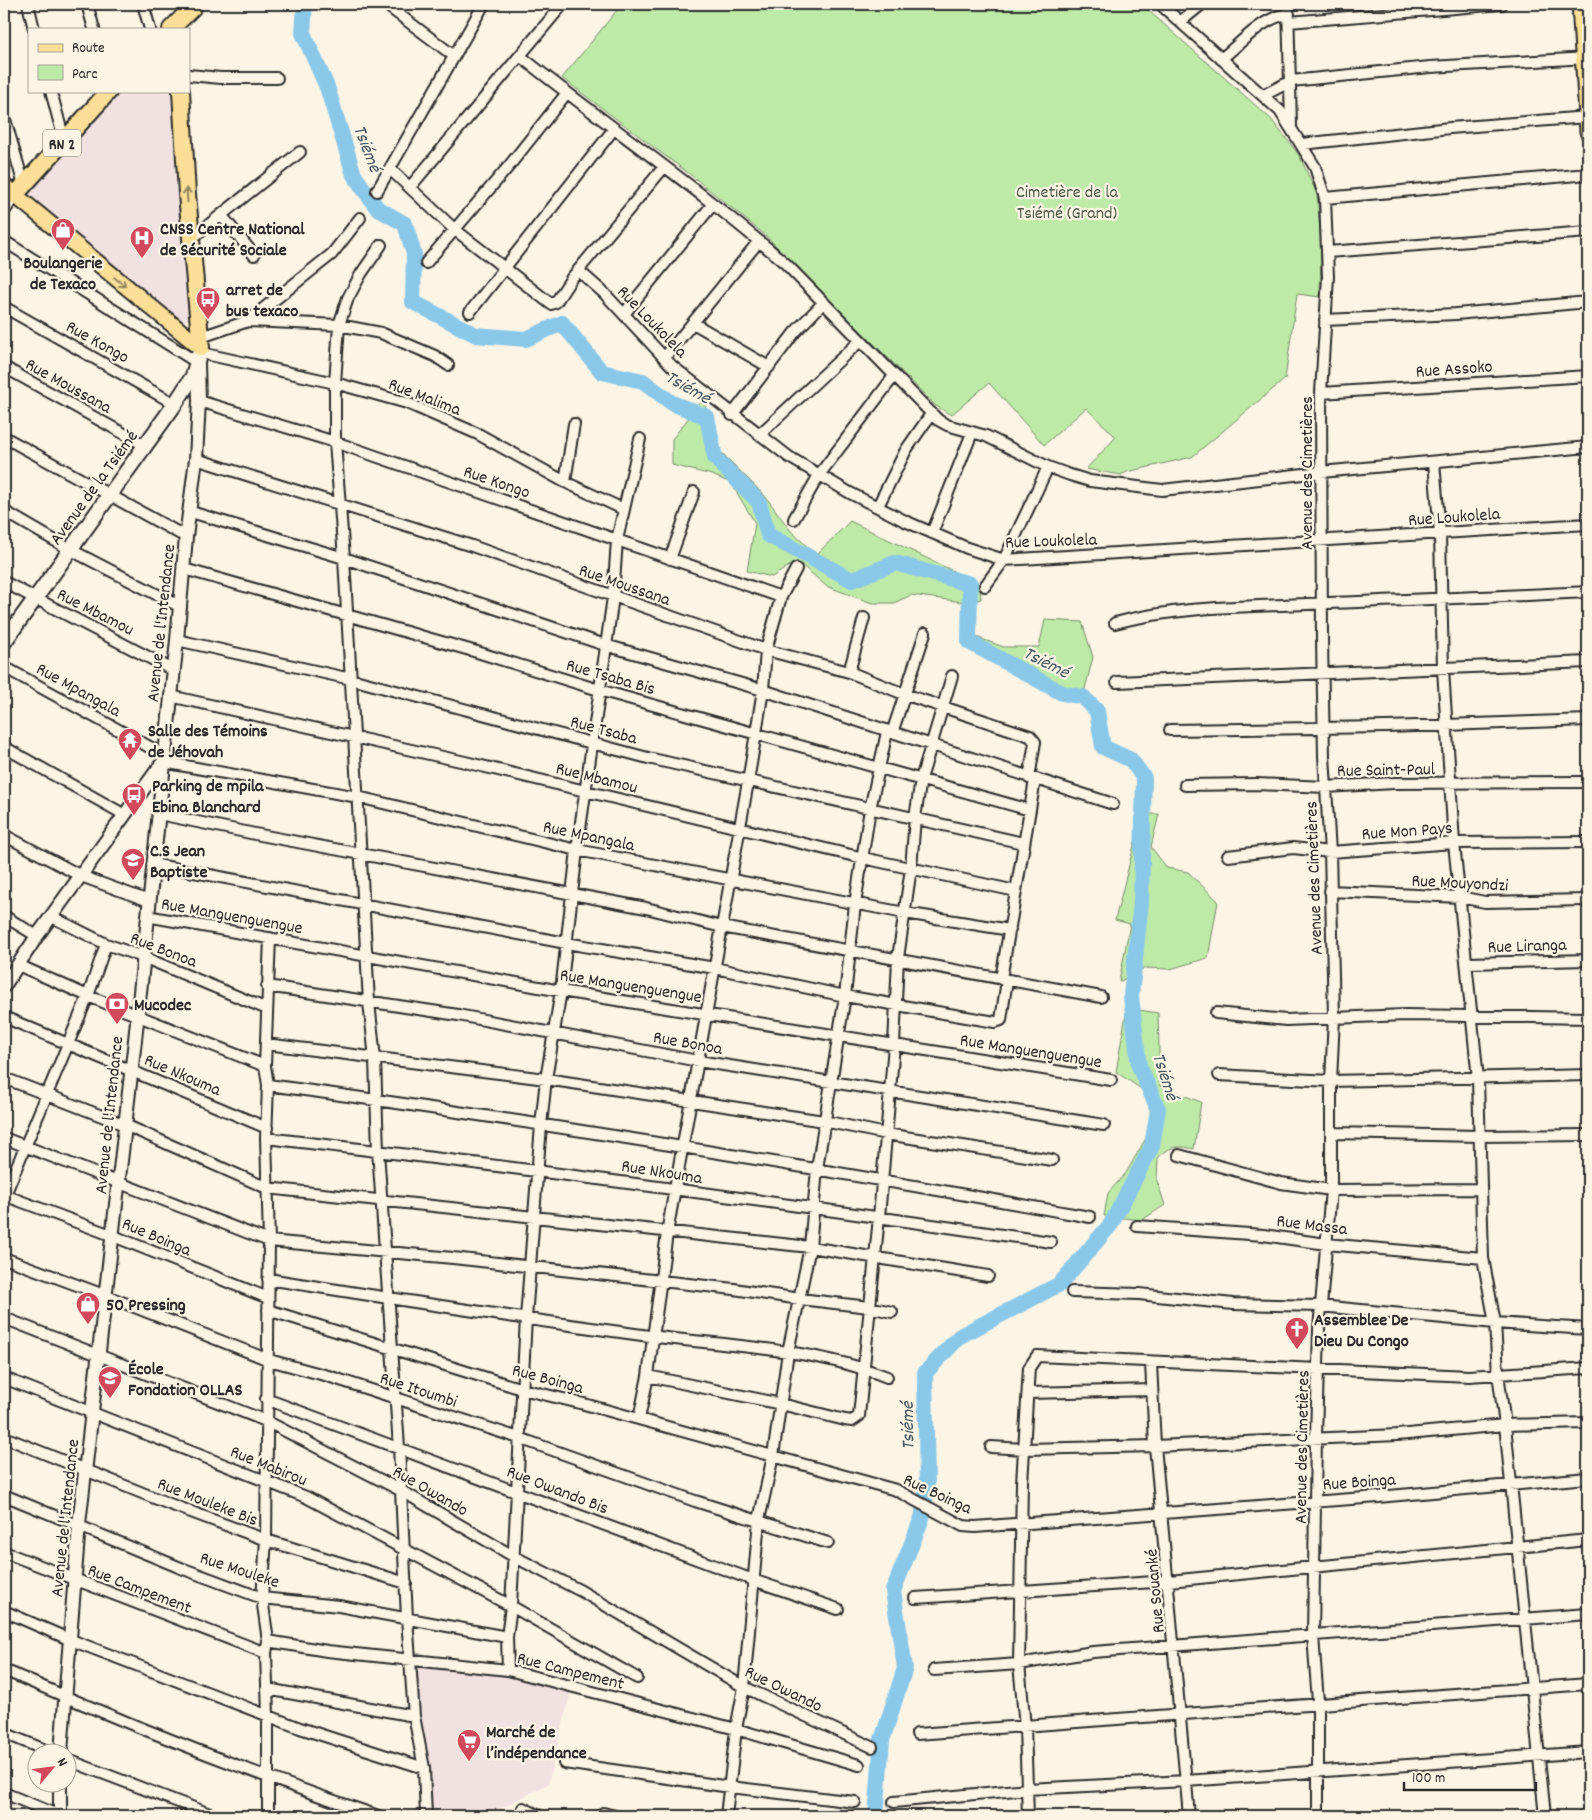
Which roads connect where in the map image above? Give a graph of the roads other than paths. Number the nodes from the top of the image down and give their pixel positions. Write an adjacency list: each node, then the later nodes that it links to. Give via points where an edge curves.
1 (28, 4): 14 (street)
2 (87, 4): 15 (street)
3 (143, 4): 16 (street)
4 (386, 4): 19 (street)
5 (484, 4): 19 (street)
6 (563, 4): 20 (street)
7 (1160, 4): 13 (street, Avenue des Cimetières)
8 (1202, 4): 13 (street)
9 (1502, 4): 12 (street)
10 (1580, 4): 22 (main road)
11 (194, 5): 17 (highway); 18 (highway)
12 (1289, 13): 21 (street, via 1267,22); 25 (street)
13 (1180, 22): 21 (street, Avenue des Cimetières)
14 (34, 28)
15 (94, 28)
16 (150, 28)
17 (172, 28)
18 (189, 28)
19 (454, 56): 40 (street)
20 (520, 56): 29 (street); 42 (street)
21 (1221, 59): 30 (street, Avenue des Cimetières)
22 (1586, 59): 25 (street, via 1430,67); 32 (main road)
23 (190, 75): 24 (street)
24 (277, 78)
25 (1291, 81): 30 (street); 33 (street)
26 (51, 92): 36 (street)
27 (108, 92): 36 (highway, RN 2)
28 (181, 92): 52 (highway, one-way to 28)
29 (566, 94): 34 (street); 50 (street)
30 (1264, 96): 33 (street, Avenue des Cimetières)
31 (4, 116): 43 (street)
32 (1587, 117): 35 (main road); 37 (street)
33 (1291, 126): 37 (street, Avenue des Cimetières)
34 (613, 130): 39 (street); 59 (street)
35 (1588, 132)
36 (64, 140): 43 (highway, RN 2)
37 (1302, 144): 45 (street, Avenue des Cimetières, via 1315,167)
38 (300, 152): 48 (street)
39 (664, 167): 46 (street); 60 (street)
40 (390, 169): 42 (street); 44 (street)
41 (1588, 174): 45 (street)
42 (411, 186): 50 (street)
43 (14, 189): 47 (street); 71 (main road, one-way to 71)
44 (377, 192)
45 (1325, 198): 56 (street, Avenue des Cimetières)
46 (713, 204): 53 (street); 65 (street)
47 (4, 212)
48 (222, 216): 52 (street); 57 (street)
49 (360, 218): 67 (street, via 332,254)
50 (454, 229): 58 (street); 59 (street)
51 (1588, 232): 56 (street)
52 (191, 239): 71 (highway)
53 (759, 241): 62 (street); 68 (street)
54 (4, 242): 71 (street, Rue Malima)
55 (381, 245): 69 (street, via 352,290)
56 (1328, 252): 66 (street, Avenue des Cimetières)
57 (254, 254)
58 (426, 263)
59 (505, 266): 60 (street, via 551,304 556,302); 64 (street)
60 (579, 271): 65 (street, Rue Loukolela)
61 (1588, 302): 66 (street, via 1456,314)
62 (823, 303): 70 (street); 74 (street, via 795,332)
63 (4, 307): 81 (street, Rue Kongo)
64 (470, 312)
65 (624, 314): 72 (street, Rue Loukolela)
66 (1325, 320): 79 (street, Avenue des Cimetières)
67 (248, 321): 69 (street); 71 (street)
68 (693, 323): 72 (street); 74 (street)
69 (339, 325): 73 (street, via 381,333 435,356); 78 (street)
70 (860, 341): 76 (street); 86 (street)
71 (200, 350): 78 (street, Rue Malima); 80 (street, Avenue de l'Intendance); 81 (main road, Avenue de la Tsiémé)
72 (665, 357): 82 (street, Rue Loukolela)
73 (448, 365)
74 (770, 366): 82 (street)
75 (4, 367): 90 (street, Rue Moussana)
76 (894, 376): 83 (street); 96 (street)
77 (1588, 376): 79 (street, Rue Assoko)
78 (335, 382): 89 (street); 97 (street, Rue Malima, via 407,403 478,434)
79 (1321, 393): 95 (street, Avenue des Cimetières)
80 (199, 401): 89 (street, Rue Kongo); 92 (street, Avenue de l'Intendance)
81 (175, 404): 90 (main road, Avenue de la Tsiémé)
82 (732, 414): 86 (street, Rue Loukolela)
83 (931, 414): 85 (street, via 947,425); 101 (street, via 906,450)
84 (574, 424): 97 (street)
85 (972, 433): 94 (street, via 1002,443); 107 (street)
86 (759, 435): 96 (street, Rue Loukolela)
87 (4, 437): 99 (street)
88 (640, 440): 102 (street)
89 (335, 442): 100 (street); 110 (street, Rue Kongo)
90 (146, 446): 99 (main road, Avenue de la Tsiémé)
91 (1588, 446): 93 (street)
92 (196, 460): 100 (street, Rue Moussana); 104 (street, Avenue de l'Intendance)
93 (1434, 462): 95 (street); 108 (street)
94 (1048, 467): 95 (street, via 1090,481 1162,490); 115 (street)
95 (1321, 472): 111 (street, Avenue des Cimetières)
96 (819, 475): 101 (street, Rue Loukolela); 105 (street)
97 (565, 482): 102 (street, Rue Malima)
98 (694, 492): 114 (street)
99 (110, 496): 109 (street); 112 (main road, Avenue de la Tsiémé)
100 (341, 503): 113 (street); 121 (street, Rue Moussana)
101 (878, 506): 107 (street, Rue Loukolela)
102 (623, 509): 110 (street)
103 (4, 511): 112 (street)
104 (191, 512): 109 (street, Avenue de l'Intendance); 113 (street)
105 (794, 519)
106 (1588, 524): 108 (street, Rue Loukolela)
107 (932, 533): 115 (street, Rue Loukolela)
108 (1440, 534): 111 (street, Rue Loukolela); 124 (street)
109 (186, 537): 116 (street, Avenue de l'Intendance)
110 (617, 540): 114 (street, Rue Kongo); 121 (street)
111 (1321, 540): 115 (street, Rue Loukolela); 125 (street, Avenue des Cimetières)
112 (71, 550): 123 (main road, Avenue de la Tsiémé); 126 (street)
113 (344, 558): 127 (street); 133 (street)
114 (670, 559): 122 (street, Rue Kongo)
115 (1004, 560): 119 (street)
116 (184, 569): 126 (street, Avenue de l'Intendance); 127 (street, Rue Tsaba Bis)
117 (796, 569): 122 (street)
118 (4, 582): 123 (street, Rue Mbamou)
119 (986, 586)
120 (1588, 592): 124 (street)
121 (613, 597): 133 (street); 134 (street, Rue Moussana)
122 (781, 597): 134 (street)
123 (35, 598): 132 (main road, Avenue de la Tsiémé); 138 (street, Rue Mbamou)
124 (1441, 600): 125 (street); 137 (street)
125 (1323, 603): 129 (street, via 1173,610); 139 (street, Avenue des Cimetières)
126 (181, 607): 131 (street, Avenue de l'Intendance)
127 (347, 616): 142 (street); 144 (street, Rue Tsaba Bis)
128 (864, 618): 140 (street)
129 (1115, 623)
130 (925, 633): 146 (street)
131 (178, 640): 138 (street, Avenue de l'Intendance); 142 (street, Rue Tsaba)
132 (4, 642)
133 (605, 645): 144 (street); 145 (street)
134 (766, 650): 140 (street, Rue Moussana); 145 (street)
135 (1588, 662): 137 (street)
136 (4, 667): 159 (street, Rue Mpangala)
137 (1443, 669): 139 (street); 150 (street)
138 (173, 670): 147 (street, Avenue de l'Intendance)
139 (1323, 671): 143 (street); 151 (street, Avenue des Cimetières)
140 (850, 672): 146 (street, Rue Moussana)
141 (952, 676): 148 (street)
142 (351, 679): 155 (street); 156 (street, Rue Tsaba)
143 (1117, 682)
144 (599, 690): 153 (street, Rue Tsaba Bis); 156 (street)
145 (763, 690): 153 (street); 154 (street)
146 (904, 694): 148 (street, Rue Moussana); 154 (street)
147 (170, 696): 155 (street, Rue Mbamou); 159 (street, Avenue de l'Intendance)
148 (942, 707): 157 (street); 162 (street, Rue Moussana, via 1030,736 1036,742)
149 (1588, 720): 150 (street)
150 (1448, 725): 151 (street); 165 (street)
151 (1324, 728): 152 (street); 167 (street, Avenue des Cimetières)
152 (1170, 730)
153 (756, 733): 160 (street, Rue Tsaba Bis); 163 (street)
154 (889, 733): 157 (street); 160 (street)
155 (354, 736): 168 (street, Rue Mbamou); 169 (street)
156 (592, 742): 163 (street, Rue Tsaba); 168 (street)
157 (931, 745): 161 (street); 162 (street)
158 (4, 747): 174 (street)
159 (163, 759): 169 (street, Rue Mpangala); 173 (street, Avenue de l'Intendance); 174 (street)
160 (878, 767): 161 (street, Rue Tsaba Bis); 171 (street)
161 (921, 779): 172 (street, Rue Tsaba Bis); 175 (street)
162 (1032, 779): 170 (street); 172 (street)
163 (748, 782): 171 (street, Rue Tsaba); 176 (street)
164 (1588, 782): 165 (street, Rue Saint-Paul)
165 (1450, 784): 167 (street, Rue Saint-Paul); 180 (street)
166 (1186, 785): 167 (street, Rue Saint-Paul)
167 (1326, 787): 182 (street, Avenue des Cimetières)
168 (586, 791): 176 (street, Rue Mbamou); 181 (street)
169 (358, 797): 181 (street, Rue Mpangala); 183 (street)
170 (1113, 804)
171 (870, 809): 175 (street, Rue Tsaba); 185 (street)
172 (1030, 810): 179 (street)
173 (159, 814): 183 (street); 186 (street, Avenue de l'Intendance)
174 (125, 815): 188 (street)
175 (915, 818): 179 (street, Rue Tsaba); 187 (street)
176 (739, 829): 185 (street, Rue Mbamou); 189 (street)
177 (4, 835): 188 (street, Rue Manguenguengue)
178 (1588, 842): 180 (street, Rue Mon Pays)
179 (1023, 843): 190 (street)
180 (1454, 843): 182 (street, Rue Mon Pays); 193 (street)
181 (577, 850): 189 (street, Rue Mpangala); 192 (street)
182 (1330, 852): 184 (street, Rue Mon Pays, via 1293,848); 191 (street, Avenue des Cimetières)
183 (361, 853): 192 (street); 197 (street)
184 (1228, 856)
185 (863, 858): 187 (street, Rue Mbamou); 196 (street)
186 (152, 864): 195 (street, Avenue de l'Intendance); 197 (street)
187 (911, 868): 190 (street, Rue Mbamou); 198 (street)
188 (81, 876): 195 (street, Rue Manguenguengue); 201 (street)
189 (731, 881): 196 (street, Rue Mpangala); 202 (street)
190 (1016, 891): 203 (street)
191 (1330, 892): 193 (street, Rue Mouyondzi); 231 (street, Avenue des Cimetières)
192 (573, 894): 202 (street); 206 (street)
193 (1460, 897): 194 (street, Rue Mouyondzi, via 1485,902); 213 (street)
194 (1588, 900)
195 (149, 901): 200 (street, Avenue de l'Intendance)
196 (854, 904): 198 (street, Rue Mpangala); 208 (street)
197 (363, 905): 206 (street); 209 (street)
198 (905, 913): 203 (street, Rue Mpangala); 211 (street)
199 (4, 916): 204 (street)
200 (147, 916): 205 (street, Rue Manguenguengue); 210 (street, Avenue de l'Intendance)
201 (52, 917): 204 (street); 207 (street, Rue Bonoa)
202 (722, 927): 208 (street); 215 (street)
203 (1010, 930): 216 (street)
204 (38, 936): 214 (street)
205 (270, 938): 209 (street, Rue Manguenguengue); 218 (street)
206 (566, 943): 215 (street); 219 (street)
207 (106, 944): 210 (street, Rue Bonoa); 220 (street)
208 (850, 952): 211 (street); 221 (street)
209 (366, 954): 219 (street, Rue Manguenguengue); 223 (street)
210 (143, 957): 225 (street, Rue Bonoa); 227 (street, Avenue de l'Intendance)
211 (898, 958): 216 (street); 224 (street)
212 (1588, 960): 213 (street, Rue Liranga)
213 (1468, 963): 229 (street)
214 (18, 965): 217 (street); 220 (street)
215 (715, 968): 221 (street); 228 (street)
216 (1004, 980): 222 (street); 224 (street, via 999,1022)
217 (4, 986)
218 (267, 986): 223 (street, Rue Bonoa); 225 (street)
219 (561, 991): 228 (street, Rue Manguenguengue); 233 (street)
220 (88, 996): 227 (street); 236 (street)
221 (845, 996): 224 (street); 234 (street)
222 (1101, 997)
223 (369, 1002): 233 (street, Rue Bonoa); 238 (street)
224 (895, 1004): 237 (street)
225 (267, 1008): 235 (street)
226 (1216, 1013): 231 (street, via 1286,1020)
227 (137, 1014): 240 (street); 241 (street, Avenue de l'Intendance)
228 (707, 1014): 234 (street, Rue Manguenguengue); 239 (street)
229 (1471, 1015): 231 (street); 232 (street); 245 (street)
230 (4, 1017): 236 (street, Rue Nkouma)
231 (1334, 1017): 248 (street, Avenue des Cimetières)
232 (1588, 1018)
233 (554, 1033): 239 (street, Rue Bonoa); 246 (street)
234 (839, 1036): 237 (street, Rue Manguenguengue); 249 (street)
235 (266, 1044): 238 (street); 240 (street)
236 (67, 1045): 241 (street, Rue Nkouma); 252 (street)
237 (894, 1045): 247 (street, Rue Manguenguengue); 251 (street)
238 (375, 1059): 246 (street); 253 (street)
239 (698, 1061): 249 (street, Rue Bonoa); 254 (street)
240 (265, 1066): 250 (street)
241 (131, 1070): 256 (street, Avenue de l'Intendance); 259 (street, Rue Nkouma)
242 (1219, 1075): 248 (street)
243 (1588, 1076): 245 (street)
244 (4, 1078): 252 (street)
245 (1478, 1078): 248 (street); 263 (street)
246 (546, 1079): 254 (street); 257 (street)
247 (1111, 1080)
248 (1331, 1081): 260 (street, Avenue des Cimetières)
249 (831, 1082): 251 (street, Rue Bonoa); 255 (street)
250 (268, 1085): 253 (street); 259 (street)
251 (890, 1092): 258 (street, Rue Bonoa); 261 (street)
252 (46, 1095): 256 (street); 265 (street)
253 (376, 1099): 257 (street); 267 (street)
254 (692, 1102): 255 (street); 266 (street)
255 (824, 1121): 261 (street); 270 (street)
256 (125, 1125): 273 (street, Avenue de l'Intendance); 274 (street)
257 (541, 1125): 266 (street); 271 (street)
258 (1104, 1125)
259 (266, 1133): 267 (street, Rue Nkouma); 274 (street)
260 (1333, 1133): 263 (street); 276 (street, Avenue des Cimetières)
261 (886, 1134): 269 (street); 272 (street)
262 (1588, 1135): 263 (street)
263 (1479, 1136): 275 (street)
264 (4, 1138): 265 (street)
265 (25, 1146): 273 (street); 278 (street)
266 (683, 1148): 270 (street); 277 (street)
267 (378, 1151): 271 (street, Rue Nkouma); 279 (street)
268 (1178, 1156): 276 (street, via 1281,1183)
269 (1052, 1160)
270 (817, 1169): 272 (street); 280 (street)
271 (538, 1170): 277 (street, Rue Nkouma); 281 (street)
272 (882, 1180): 282 (street); 283 (street)
273 (119, 1182): 286 (street, Avenue de l'Intendance); 287 (street)
274 (267, 1188): 279 (street); 287 (street)
275 (1481, 1189): 276 (street); 294 (street)
276 (1331, 1190): 289 (street, Avenue des Cimetières)
277 (675, 1191): 280 (street, Rue Nkouma); 285 (street)
278 (4, 1196): 286 (street, Rue Boinga)
279 (382, 1200): 281 (street); 291 (street)
280 (814, 1210): 282 (street, Rue Nkouma); 290 (street)
281 (534, 1216): 285 (street); 295 (street)
282 (879, 1217): 288 (street, Rue Nkouma); 292 (street)
283 (1090, 1217)
284 (1137, 1226): 289 (street, Rue Massa, via 1264,1235)
285 (667, 1233): 290 (street); 298 (street)
286 (111, 1235): 300 (street, Avenue de l'Intendance); 301 (street, Rue Boinga)
287 (270, 1241): 291 (street); 297 (street)
288 (1051, 1242)
289 (1326, 1244): 294 (street, Rue Massa); 304 (street, Avenue des Cimetières)
290 (810, 1247): 292 (street); 303 (street)
291 (384, 1252): 295 (street); 302 (street)
292 (875, 1256): 296 (street); 305 (street)
293 (4, 1258): 300 (street, Rue Itoumbi)
294 (1483, 1258): 310 (street)
295 (530, 1267): 298 (street); 309 (street)
296 (988, 1276)
297 (268, 1279): 301 (street); 302 (street)
298 (660, 1282): 303 (street); 312 (street)
299 (1072, 1292): 304 (street, via 1140,1294 1233,1304)
300 (104, 1295): 315 (street, Avenue de l'Intendance); 316 (street, Rue Itoumbi)
301 (268, 1298): 306 (street)
302 (388, 1298): 309 (street); 313 (street)
303 (800, 1299): 305 (street); 314 (street)
304 (1320, 1306): 310 (street); 319 (street, Avenue des Cimetières)
305 (869, 1307): 307 (street); 318 (street)
306 (268, 1310): 313 (street, Rue Boinga); 316 (street)
307 (892, 1312)
308 (4, 1318): 315 (street, Rue Owando)
309 (526, 1318): 312 (street); 325 (street)
310 (1495, 1323): 311 (street); 321 (street)
311 (1588, 1329)
312 (653, 1337): 314 (street); 322 (street)
313 (392, 1349): 325 (street, Rue Boinga); 329 (street)
314 (788, 1352): 318 (street); 330 (street)
315 (100, 1355): 331 (street, Avenue de l'Intendance); 333 (street, Rue Owando)
316 (269, 1360): 328 (street); 329 (street, Rue Itoumbi)
317 (1151, 1363): 319 (street); 326 (street, Rue Souanké); 327 (street, via 1037,1356 1029,1368)
318 (863, 1368): 323 (street); 330 (street, via 859,1416 856,1419 844,1420)
319 (1318, 1368): 321 (street, via 1469,1376); 338 (street, Avenue des Cimetières)
320 (1588, 1368): 321 (street)
321 (1498, 1373): 335 (street)
322 (648, 1376): 330 (street); 332 (street)
323 (887, 1377)
324 (4, 1378): 331 (street, Rue Mabirou)
325 (522, 1389): 332 (street, Rue Boinga); 337 (street)
326 (1152, 1390): 327 (street); 340 (street, Rue Souanké)
327 (1029, 1393): 342 (street)
328 (266, 1399): 333 (street); 339 (street, Rue Owando Bis)
329 (395, 1399): 337 (street, Rue Itoumbi); 339 (street)
330 (781, 1404): 343 (street)
331 (93, 1414): 344 (street, Avenue de l'Intendance); 346 (street, Rue Mabirou)
332 (639, 1419): 343 (street, Rue Boinga)
333 (266, 1421): 346 (street); 348 (street, Rue Owando)
334 (1588, 1423): 335 (street)
335 (1505, 1425): 338 (street, via 1397,1435); 347 (street)
336 (4, 1437): 344 (street, Rue Mouleke Bis)
337 (519, 1438): 349 (street); 353 (street, Rue Itoumbi, via 695,1501)
338 (1316, 1438): 340 (street); 351 (street, Avenue des Cimetières)
339 (399, 1446): 348 (street); 349 (street, Rue Owando Bis)
340 (1156, 1446): 342 (street); 352 (street, Rue Souanké)
341 (991, 1447): 342 (street)
342 (1026, 1449): 354 (street)
343 (773, 1456): 353 (street); 354 (street, Rue Boinga, via 896,1490 963,1526)
344 (86, 1470): 355 (street, Avenue de l'Intendance); 356 (street, Rue Mouleke Bis)
345 (1588, 1478): 347 (street, Rue Boinga)
346 (266, 1480): 356 (street); 360 (street, Rue Mabirou, via 306,1497)
347 (1512, 1486): 351 (street, Rue Boinga); 359 (street)
348 (400, 1490): 360 (street); 362 (street, Rue Owando)
349 (516, 1491): 362 (street); 365 (street, Rue Owando Bis)
350 (4, 1495): 355 (street, Rue Mouleke)
351 (1316, 1500): 352 (street, Rue Boinga); 363 (street, Avenue des Cimetières)
352 (1163, 1514): 354 (street, Rue Boinga); 366 (street, Rue Souanké)
353 (759, 1520): 358 (street, Rue Itoumbi); 365 (street)
354 (1021, 1523): 368 (street)
355 (79, 1524): 364 (street, Avenue de l'Intendance); 369 (street, Rue Mouleke, via 181,1568)
356 (266, 1540): 367 (street, Rue Mouleke Bis); 369 (street)
357 (1588, 1540): 359 (street)
358 (828, 1543)
359 (1518, 1548): 363 (street); 376 (street)
360 (404, 1549): 367 (street); 371 (street, Rue Mabirou)
361 (4, 1552): 364 (street, Rue Campement)
362 (514, 1556): 371 (street); 390 (street, Rue Owando)
363 (1315, 1565): 366 (street); 377 (street, Avenue des Cimetières)
364 (75, 1580): 379 (street, Avenue de l'Intendance); 382 (street, Rue Campement)
365 (753, 1580): 372 (street, Rue Owando Bis); 390 (street)
366 (1169, 1581): 368 (street); 381 (street, Rue Souanké)
367 (406, 1583): 375 (street)
368 (1021, 1591): 370 (street); 384 (street)
369 (262, 1598): 375 (street, Rue Mouleke, via 339,1606); 380 (street)
370 (915, 1598)
371 (511, 1606): 378 (street); 388 (street, Rue Mabirou)
372 (838, 1609)
373 (4, 1611): 379 (street)
374 (1588, 1614): 376 (street)
375 (406, 1618): 378 (street, Rue Mouleke); 383 (street)
376 (1524, 1619): 377 (street); 391 (street)
377 (1313, 1636): 381 (street); 394 (street, Avenue des Cimetières)
378 (507, 1637): 386 (street)
379 (70, 1640): 393 (street, Avenue de l'Intendance); 396 (street)
380 (268, 1641): 382 (street); 383 (street, Rue Campement)
381 (1175, 1645): 384 (street, via 1093,1652); 395 (street, Rue Souanké)
382 (266, 1653): 392 (street)
383 (410, 1660): 386 (street, Rue Campement); 397 (street)
384 (1019, 1664): 387 (street); 398 (street)
385 (4, 1670): 393 (street)
386 (508, 1670): 399 (street, Rue Campement)
387 (934, 1670)
388 (636, 1678)
389 (1588, 1684): 391 (street)
390 (744, 1686): 399 (street); 404 (street, Rue Owando)
391 (1533, 1688): 394 (street); 406 (street)
392 (267, 1689): 396 (street); 397 (street)
393 (64, 1696): 402 (street, Avenue de l'Intendance); 412 (street)
394 (1318, 1702): 395 (street); 411 (street, Avenue des Cimetières)
395 (1181, 1712): 398 (street); 413 (street, Rue Souanké)
396 (268, 1716): 410 (street); 412 (street)
397 (414, 1716): 410 (street)
398 (1025, 1727): 401 (street); 415 (street)
399 (736, 1729): 409 (street, Rue Campement); 414 (street)
400 (4, 1733): 403 (street)
401 (917, 1734)
402 (62, 1742)
403 (28, 1743)
404 (872, 1747)
405 (1588, 1752): 406 (street)
406 (1540, 1757): 411 (street); 433 (street)
407 (564, 1763): 414 (street)
408 (78, 1764): 423 (street)
409 (859, 1765)
410 (424, 1768): 426 (street)
411 (1317, 1770): 413 (street); 432 (street, Avenue des Cimetières)
412 (268, 1777): 424 (street); 425 (street)
413 (1186, 1781): 415 (street); 431 (street, Rue Souanké)
414 (730, 1787): 418 (street); 429 (street)
415 (1028, 1789): 419 (street); 430 (street)
416 (60, 1792): 422 (street)
417 (4, 1793): 422 (street)
418 (855, 1802)
419 (894, 1802)
420 (523, 1808): 427 (street)
421 (604, 1813): 428 (street)
422 (60, 1816)
423 (215, 1816)
424 (268, 1816)
425 (378, 1816)
426 (426, 1816)
427 (540, 1816)
428 (616, 1816)
429 (726, 1816)
430 (1028, 1816)
431 (1189, 1816)
432 (1318, 1816)
433 (1544, 1816)
434 (1583, 1816): 435 (street)
435 (1588, 1816)

